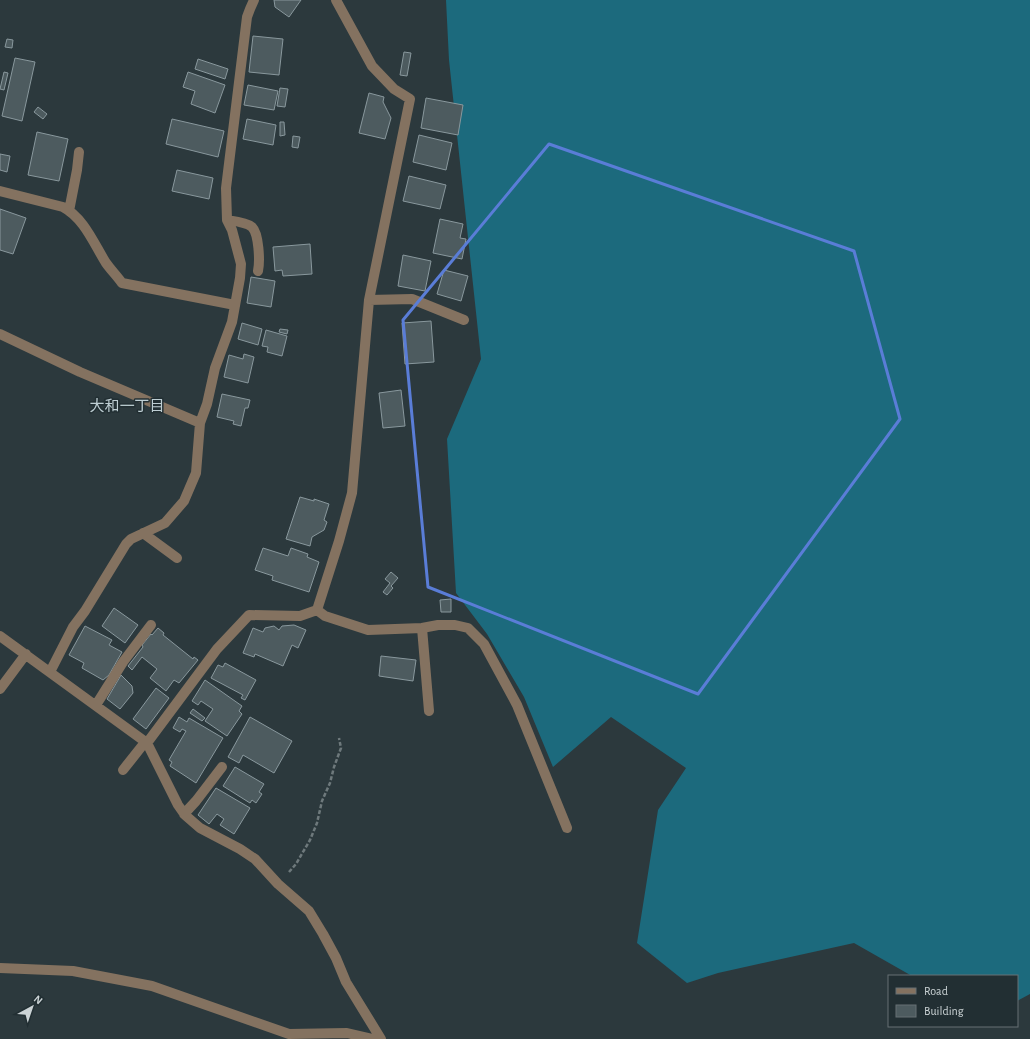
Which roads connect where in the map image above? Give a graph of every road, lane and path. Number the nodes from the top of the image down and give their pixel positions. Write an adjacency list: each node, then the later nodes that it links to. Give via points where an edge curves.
1 (254, 0): 6 (street, via 247,18 229,158 226,188)
2 (336, 0): 8 (street, via 372,66 394,89 410,99)
3 (79, 152): 5 (street)
4 (0, 191): 5 (street)
5 (69, 211): 9 (street, via 78,218 108,266 122,283)
6 (227, 220): 7 (street, via 251,226 258,242); 9 (street, via 241,264)
7 (258, 271)
8 (369, 300): 10 (street, via 412,299); 15 (street, via 352,493)
9 (235, 305): 12 (street)
10 (464, 320)
11 (0, 334): 12 (street, via 80,372)
12 (200, 423): 13 (street, via 196,473 184,501 165,523)
13 (143, 533): 14 (street); 20 (street, via 126,544 73,627)
14 (177, 558)
15 (316, 610): 17 (street, via 325,616 368,630); 25 (street, via 300,616 249,615 218,649)
16 (151, 625): 22 (street, via 123,662)
17 (422, 628): 23 (street); 29 (street, via 438,625 468,628 484,644 517,705)
18 (0, 636): 19 (street)
19 (26, 654): 20 (street); 21 (street)
20 (50, 672): 22 (street)
21 (0, 689)
22 (96, 706): 25 (street)
23 (429, 711)
24 (340, 738): 30 (path, via 341,748 337,762 310,840 296,864)
25 (147, 743): 27 (street); 28 (street)
26 (222, 767): 28 (street)
27 (122, 770)
28 (184, 814): 30 (street, via 200,828 255,859)
29 (567, 828)
30 (278, 884): 33 (street, via 309,911 346,982)
31 (0, 968): 32 (street, via 73,971 152,986 289,1034 347,1033)
32 (373, 1039)
33 (381, 1039)

